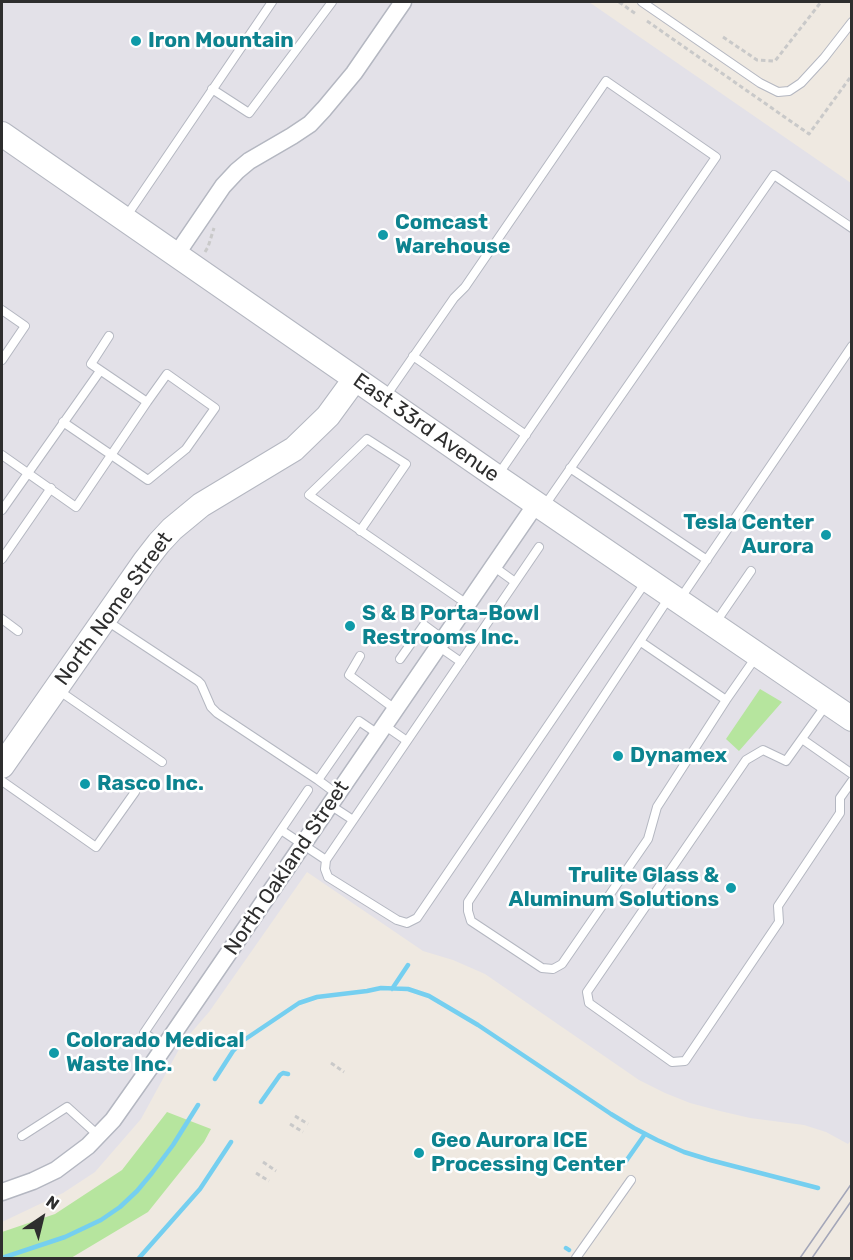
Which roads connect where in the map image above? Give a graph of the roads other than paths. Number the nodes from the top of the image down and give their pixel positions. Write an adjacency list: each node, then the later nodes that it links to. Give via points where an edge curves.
1 (272, 2): 6 (lane)
2 (332, 2): 6 (lane, via 249,113)
3 (403, 2): 10 (street, via 324,110 310,124 233,175)
4 (642, 2): 5 (lane, via 778,92 801,83)
5 (852, 22)
6 (212, 89): 8 (lane)
7 (2, 134): 8 (street, East 33rd Avenue)
8 (124, 219): 10 (street, East 33rd Avenue)
9 (852, 228): 24 (lane, via 774,175)
10 (176, 255): 17 (street, East 33rd Avenue)
11 (2, 310): 15 (lane, via 25,326)
12 (109, 336): 16 (lane, via 91,364)
13 (852, 346): 33 (lane)
14 (413, 356): 18 (lane); 21 (lane); 21 (lane, via 606,81 716,157)
15 (2, 360)
16 (100, 370): 19 (lane); 20 (lane)
17 (355, 379): 18 (street, East 33rd Avenue); 41 (street, North Nome Street, via 328,416 294,449 201,505 172,529)
18 (384, 399): 26 (street, East 33rd Avenue)
19 (147, 402): 23 (lane); 23 (lane, via 166,374 215,408 186,449 148,480)
20 (63, 422): 23 (lane); 25 (lane)
21 (526, 435): 26 (lane)
22 (2, 455): 25 (lane)
23 (112, 455): 27 (lane, via 76,507)
24 (570, 468): 28 (lane); 33 (lane)
25 (28, 472): 27 (lane); 29 (lane)
26 (497, 477): 28 (street, East 33rd Avenue)
27 (51, 488): 32 (lane)
28 (539, 506): 34 (street, North Oakland Street); 36 (street, East 33rd Avenue)
29 (2, 510)
30 (360, 531): 30 (lane, via 309,495 367,439 406,464); 39 (lane)
31 (539, 547): 37 (lane)
32 (2, 560)
33 (706, 560): 38 (lane)
34 (493, 566): 37 (lane); 39 (street, North Oakland Street)
35 (752, 571): 42 (lane)
36 (648, 580): 38 (street, East 33rd Avenue); 70 (lane, via 417,918 407,923 397,920 328,877)
37 (515, 582): 49 (lane)
38 (674, 598): 42 (street, East 33rd Avenue); 45 (lane)
39 (467, 604): 44 (street, North Oakland Street)
40 (2, 619): 43 (lane)
41 (104, 620): 50 (street, North Nome Street); 61 (lane, via 198,681 217,713)
42 (714, 625): 46 (street, East 33rd Avenue)
43 (18, 631)
44 (441, 642): 48 (lane, via 424,625); 49 (lane); 53 (street, North Oakland Street)
45 (641, 642): 51 (lane); 51 (lane, via 468,902 471,921 542,968 553,969 562,964 648,839 657,807)
46 (757, 655): 51 (lane); 52 (street, East 33rd Avenue)
47 (360, 656): 53 (lane, via 349,675)
48 (400, 659)
49 (461, 662): 57 (lane)
50 (56, 688): 58 (street, North Nome Street); 59 (lane)
51 (726, 700)
52 (827, 703): 54 (street, East 33rd Avenue); 56 (lane)
53 (396, 709): 55 (street, North Oakland Street)
54 (852, 719)
55 (381, 730): 57 (lane); 61 (lane, via 359,721); 66 (street, North Oakland Street)
56 (802, 740): 60 (lane); 63 (lane, via 786,761 763,750 746,760 587,992 589,1003 672,1062 685,1061 779,922 778,906 840,813 840,798)
57 (407, 741): 67 (lane)
58 (8, 753)
59 (162, 762)
60 (852, 774)
61 (318, 780): 66 (lane)
62 (2, 781): 65 (lane, via 96,847)
63 (852, 781)
64 (308, 790): 68 (lane)
65 (135, 792)
66 (334, 800): 67 (lane); 69 (street, North Oakland Street)
67 (353, 820): 70 (lane)
68 (281, 830): 69 (lane); 71 (lane, via 144,1033)
69 (303, 844): 70 (lane); 71 (street, North Oakland Street)
70 (326, 860)
71 (165, 1047): 73 (street, North Oakland Street)
72 (22, 1136): 73 (lane, via 67,1107)
73 (99, 1136): 75 (street, North Oakland Street, via 56,1170)
74 (630, 1180): 76 (lane)
75 (2, 1192)
76 (576, 1258)

